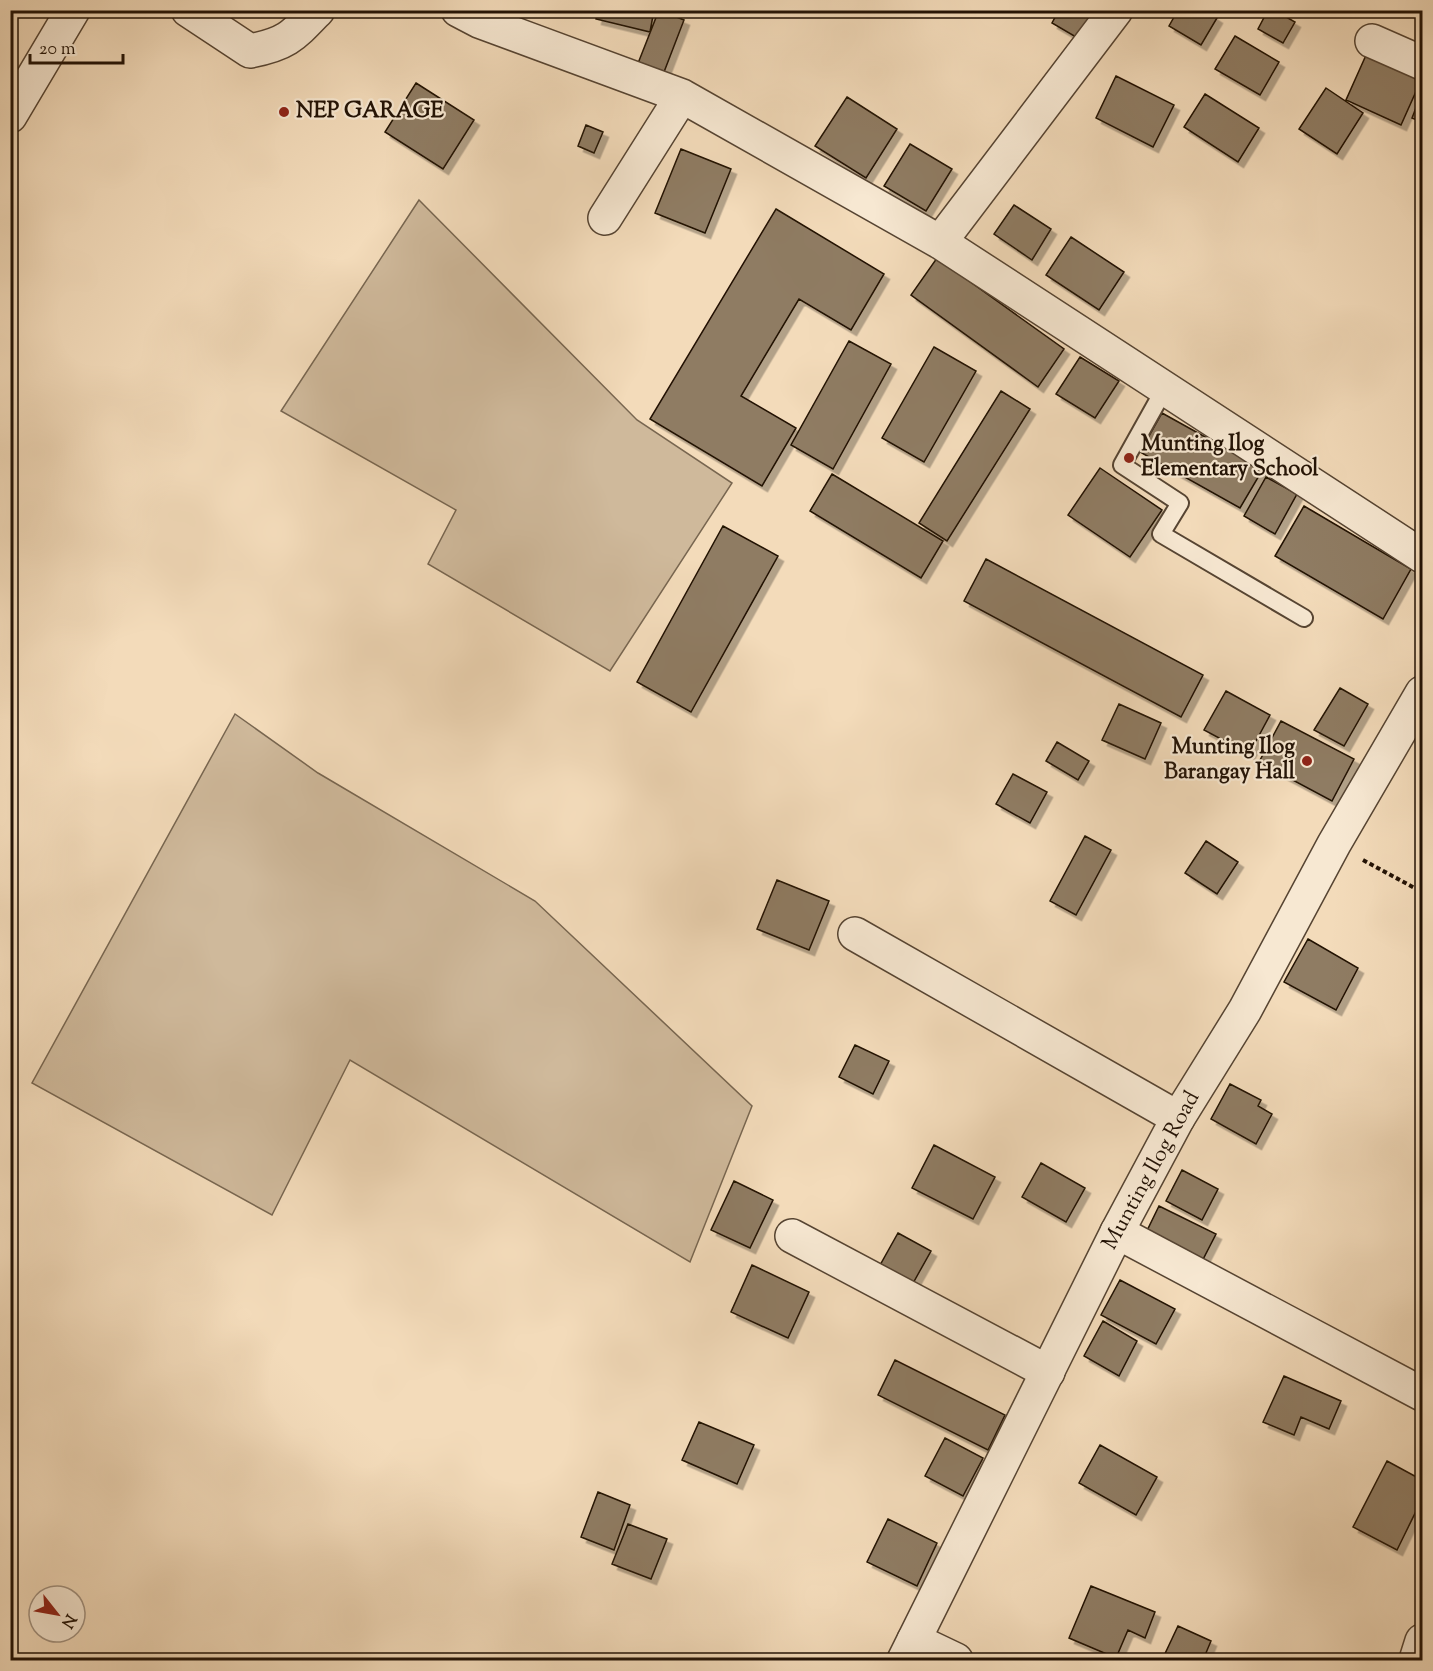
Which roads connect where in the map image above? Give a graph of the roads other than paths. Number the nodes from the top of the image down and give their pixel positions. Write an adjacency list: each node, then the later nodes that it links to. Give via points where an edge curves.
1 (73, 10): 9 (street)
2 (188, 10): 3 (street, via 250,51 291,38)
3 (318, 10)
4 (458, 10): 8 (street, via 478,21)
5 (1116, 10): 11 (street)
6 (1372, 41): 7 (street)
7 (1422, 63)
8 (682, 96): 10 (street); 11 (street)
9 (10, 116)
10 (605, 218)
11 (940, 242): 12 (street)
12 (1166, 388): 13 (street); 14 (lane, via 1122,465 1180,503 1161,534)
13 (1422, 556)
14 (1304, 618)
15 (1422, 693): 17 (street, Munting Ilog Road, via 1334,844 1245,1010)
16 (855, 934): 17 (street)
17 (1179, 1118): 18 (street, Munting Ilog Road)
18 (1117, 1232): 20 (street, Munting Ilog Road); 21 (street)
19 (792, 1236): 20 (street)
20 (1048, 1372): 23 (street, Munting Ilog Road)
21 (1422, 1394)
22 (1422, 1641): 25 (street)
23 (909, 1650): 24 (street)
24 (956, 1660)
25 (1416, 1660)

